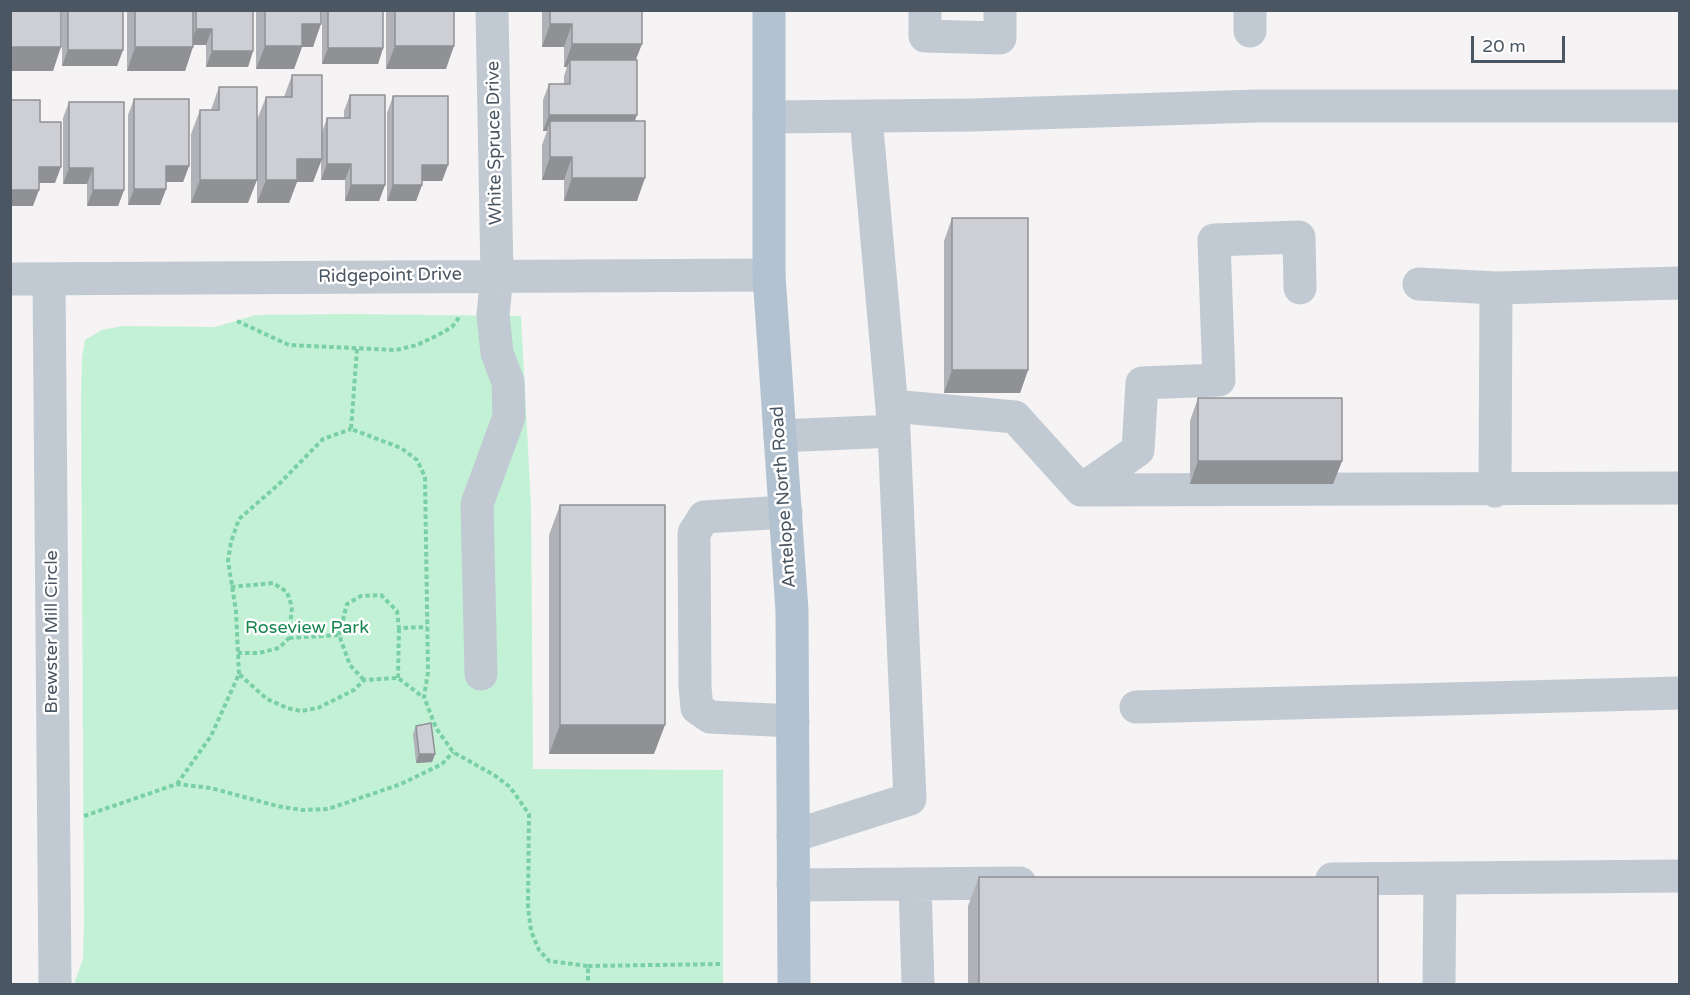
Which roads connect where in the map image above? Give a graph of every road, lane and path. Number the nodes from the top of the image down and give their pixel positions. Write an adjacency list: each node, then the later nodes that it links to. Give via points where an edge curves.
1 (492, 10): 8 (street, White Spruce Drive)
2 (769, 10): 6 (main road, Antelope North Road)
3 (925, 10): 4 (street, via 925,36 1000,38)
4 (1000, 10)
5 (1680, 105): 7 (street, via 1257,106)
6 (769, 117): 7 (street); 9 (main road, Antelope North Road)
7 (866, 117): 18 (street)
8 (497, 275): 9 (street, Ridgepoint Drive); 11 (street, Ridgepoint Drive); 32 (street, White Spruce Drive, via 493,315 497,353 508,382 509,417 477,504)
9 (769, 275): 20 (main road, Antelope North Road)
10 (10, 279): 11 (street, Ridgepoint Drive)
11 (49, 280): 52 (street, Brewster Mill Circle)
12 (1680, 283): 15 (street)
13 (1419, 284): 15 (street)
14 (1300, 288): 22 (street, via 1299,237 1214,240 1219,380 1142,383 1138,450)
15 (1496, 288): 23 (street)
16 (460, 315): 17 (path, via 452,327 438,335 396,350 290,345)
17 (237, 321)
18 (893, 418): 20 (street); 22 (street, via 1015,417); 43 (street, via 910,799)
19 (351, 429): 25 (path, via 323,439 239,519 228,561)
20 (780, 436): 24 (main road, Antelope North Road)
21 (1680, 488): 23 (street)
22 (1080, 490): 23 (street)
23 (1495, 491)
24 (786, 512): 39 (main road, Antelope North Road); 39 (street, via 704,517 694,533 695,687 697,708 710,717)
25 (231, 587): 29 (path, via 273,583 287,592 292,607); 30 (path)
26 (427, 627): 27 (path)
27 (399, 628): 28 (path, via 397,611 381,595 361,596 347,604); 33 (path)
28 (339, 636): 29 (path); 34 (path, via 350,665)
29 (289, 638): 30 (path, via 279,648)
30 (238, 653): 31 (path)
31 (239, 674): 34 (path, via 267,699 301,711 318,708 354,690); 41 (path, via 211,736)
32 (481, 674)
33 (399, 678): 34 (path); 37 (path)
34 (364, 680)
35 (1680, 681): 36 (street)
36 (1680, 691): 38 (street)
37 (424, 698)
38 (1136, 707)
39 (793, 721): 43 (main road, Antelope North Road)
40 (453, 752): 41 (path, via 442,764 401,784 328,809 277,806 211,788)
41 (177, 784): 42 (path)
42 (83, 817)
43 (793, 836): 49 (main road, Antelope North Road)
44 (1680, 876): 45 (street)
45 (1440, 878): 46 (street); 55 (street)
46 (1297, 880)
47 (1046, 882): 48 (street)
48 (915, 884): 49 (street); 54 (street)
49 (793, 885): 53 (main road, Antelope North Road)
50 (723, 964): 51 (path)
51 (588, 966)
52 (55, 984)
53 (794, 984)
54 (918, 984)
55 (1439, 984)

